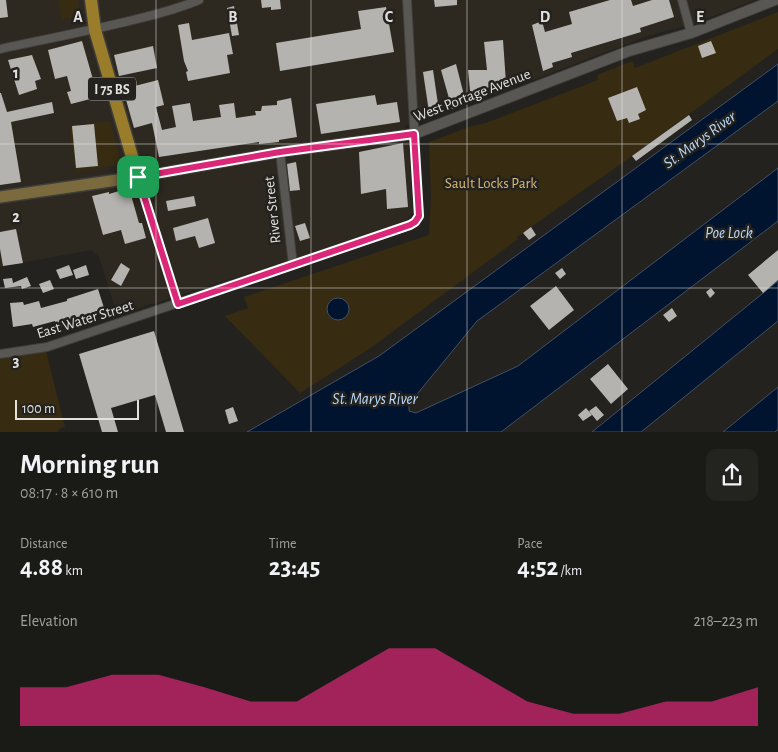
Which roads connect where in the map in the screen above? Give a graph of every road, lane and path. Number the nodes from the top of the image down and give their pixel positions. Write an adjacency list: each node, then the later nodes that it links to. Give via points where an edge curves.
1 (90, 0): 6 (main road, I 75 BS)
2 (199, 0): 6 (street)
3 (408, 0): 9 (street)
4 (682, 0): 7 (street)
5 (775, 0): 7 (street, West Portage Avenue)
6 (95, 30): 8 (street); 11 (main road, I 75 BS)
7 (691, 32): 9 (street, West Portage Avenue, via 629,51)
8 (0, 49)
9 (414, 134): 10 (street, West Portage Avenue); 13 (street, East Water Street, via 419,216 415,222)
10 (280, 152): 11 (street, West Portage Avenue); 13 (street, River Street)
11 (138, 177): 12 (main road); 14 (street)
12 (0, 197)
13 (292, 265): 14 (street, East Water Street)
14 (178, 304): 15 (street, East Water Street, via 47,347)
15 (0, 354)

